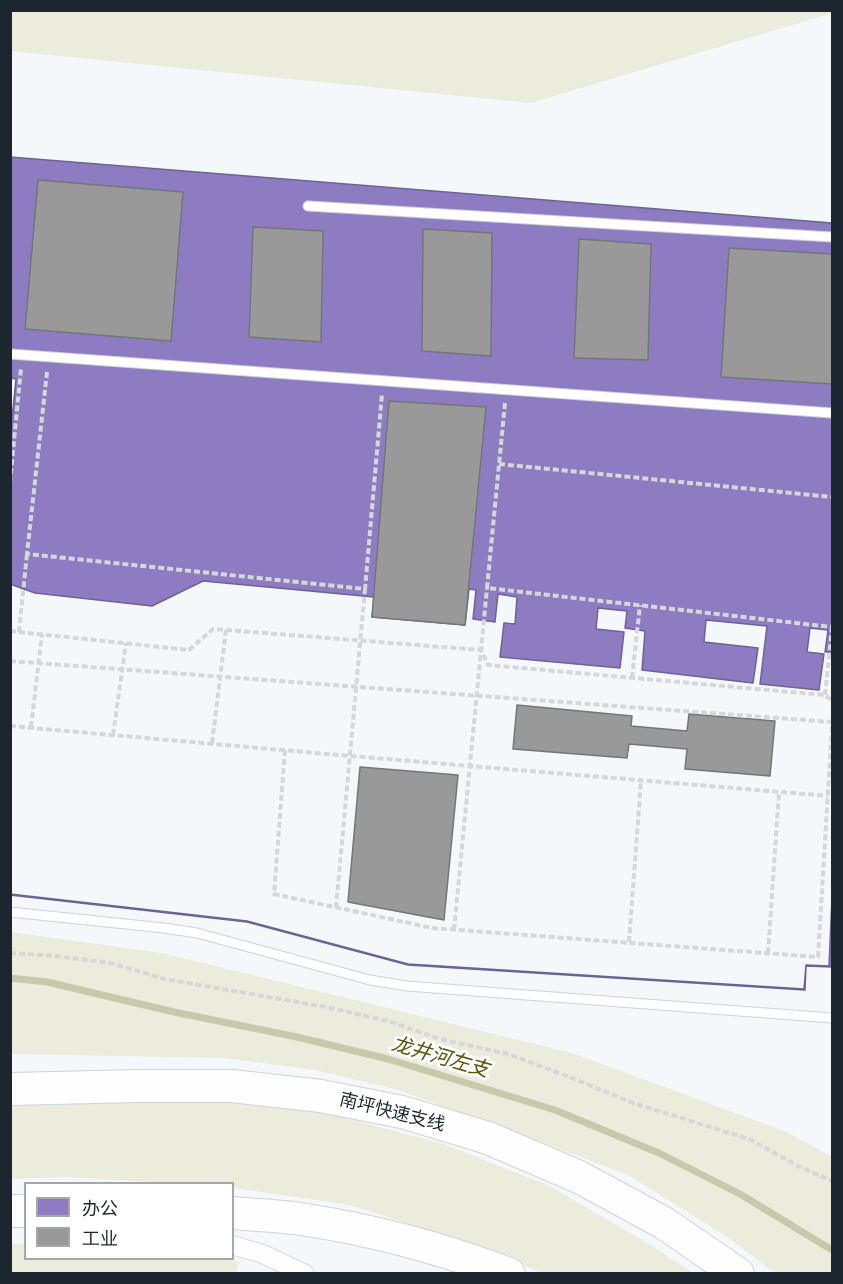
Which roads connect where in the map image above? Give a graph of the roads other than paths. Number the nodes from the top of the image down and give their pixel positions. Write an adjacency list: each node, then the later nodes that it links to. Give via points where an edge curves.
1 (308, 206): 2 (lane)
2 (832, 237)
3 (10, 354): 4 (lane)
4 (832, 413)
5 (10, 912): 6 (lane, via 197,933 406,987)
6 (832, 1018)
7 (10, 1089): 12 (highway, 南坪快速支线, via 232,1086 321,1096 402,1112 488,1138 579,1177 664,1223)
8 (234, 1213): 11 (highway, via 300,1219 383,1235 469,1258)
9 (234, 1246): 10 (street)
10 (305, 1274)
11 (509, 1274)
12 (738, 1274)

